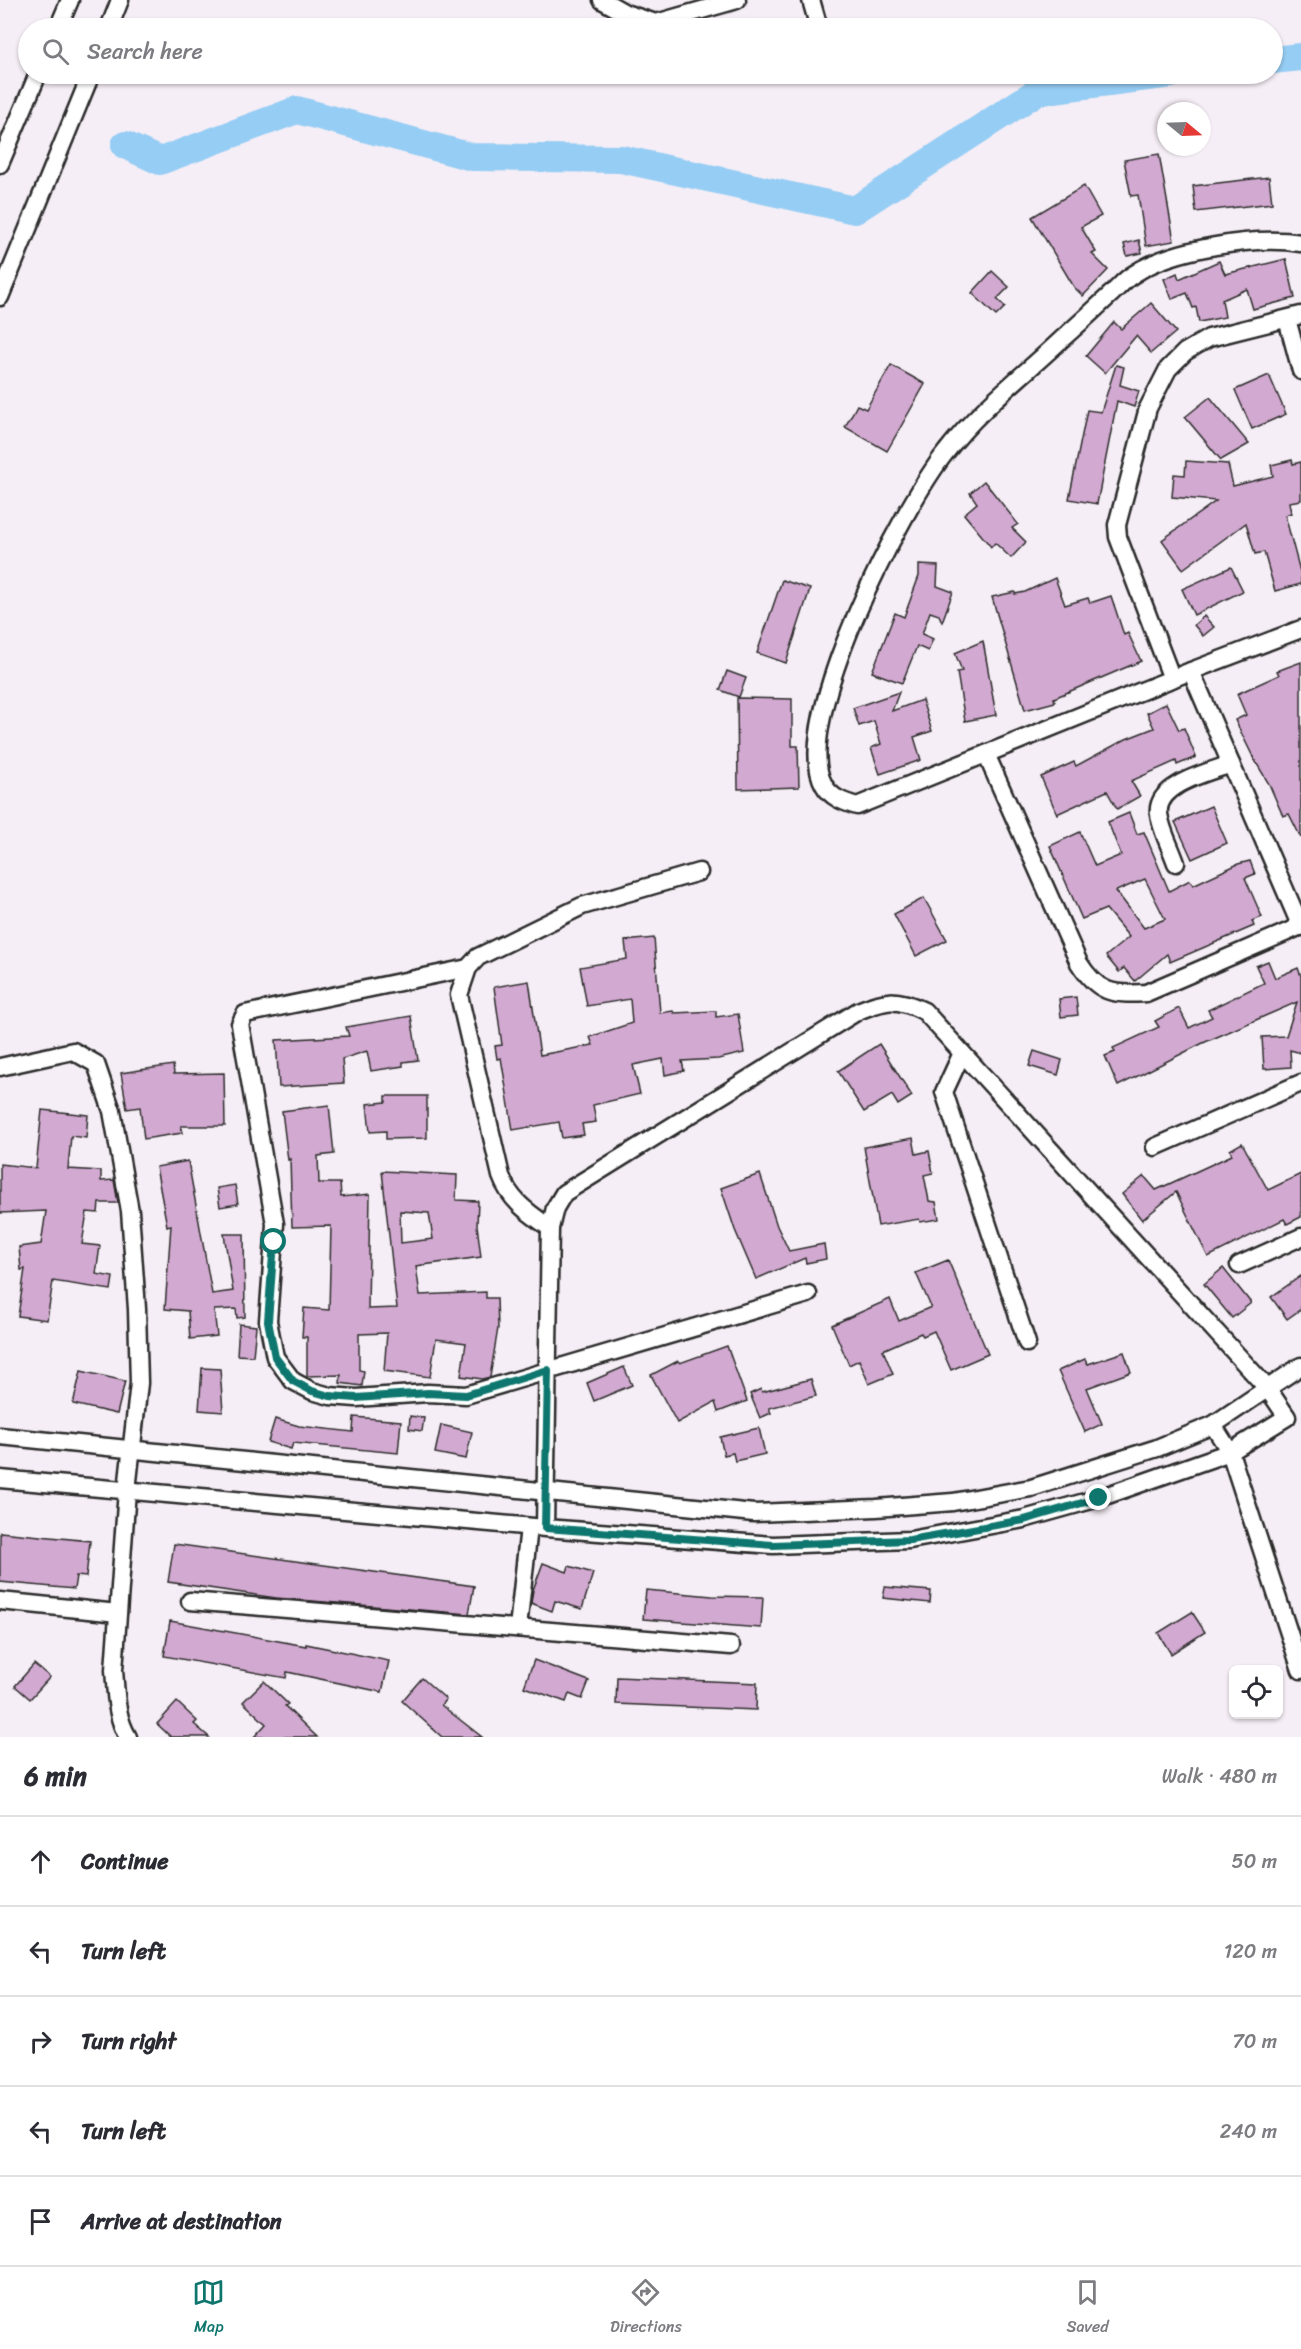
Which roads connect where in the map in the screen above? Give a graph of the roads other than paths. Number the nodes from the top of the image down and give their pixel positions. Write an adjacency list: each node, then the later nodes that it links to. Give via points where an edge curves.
1 (70, 0): 6 (street)
2 (120, 0): 7 (street)
3 (602, 0): 8 (street)
4 (737, 0): 9 (street)
5 (811, 0): 10 (street)
6 (62, 18)
7 (113, 18)
8 (639, 18)
9 (676, 18)
10 (816, 18)
11 (35, 84): 13 (street)
12 (87, 84): 15 (street)
13 (0, 164)
14 (1301, 243): 21 (street, via 1256,241 1196,249 1134,273 962,432 927,477 878,565 837,665 819,730 816,759 824,784 836,799 857,807)
15 (0, 297)
16 (1294, 317): 17 (street); 20 (street, via 1209,338 1185,352 1168,369 1148,408 1117,525 1118,537)
17 (1301, 371)
18 (1301, 629): 19 (street)
19 (1191, 671): 20 (street); 22 (street)
20 (1172, 679): 21 (street)
21 (986, 754): 25 (street, via 1079,963 1089,980 1104,989 1123,995 1146,993)
22 (1231, 764): 23 (street, via 1168,790 1160,802 1158,813); 25 (street)
23 (1176, 863)
24 (699, 872): 26 (street, via 582,906 478,957)
25 (1301, 926)
26 (468, 968): 31 (street, via 459,995 501,1176 506,1190 523,1209); 37 (street, via 245,1014 240,1024 275,1224 268,1321 275,1357 293,1381 312,1391 356,1398 428,1393 466,1395)
27 (962, 1053): 31 (street, via 924,1011 904,1002 881,1002 858,1011 564,1193); 35 (street, via 944,1092); 38 (street)
28 (0, 1067): 41 (street, via 73,1051 94,1062 100,1072 112,1111 130,1211 139,1383)
29 (1301, 1083): 30 (street)
30 (1155, 1147)
31 (550, 1228): 37 (street)
32 (1301, 1237): 33 (street)
33 (1239, 1265)
34 (808, 1294): 37 (street)
35 (1027, 1343)
36 (1301, 1366): 38 (street)
37 (548, 1370): 45 (street)
38 (1268, 1389): 39 (street); 42 (street, via 1287,1417)
39 (1213, 1425): 42 (street); 45 (street, via 1157,1448 1031,1488 953,1502 754,1513)
40 (0, 1436): 41 (street)
41 (131, 1449): 44 (street); 45 (street)
42 (1230, 1452): 46 (street, via 1024,1520 910,1540 773,1545); 52 (street)
43 (0, 1479): 44 (street)
44 (127, 1490): 46 (street); 49 (street)
45 (546, 1493): 46 (street)
46 (537, 1527): 50 (street)
47 (0, 1601): 49 (street)
48 (190, 1601): 50 (street)
49 (118, 1613): 53 (street, via 114,1670)
50 (518, 1628): 51 (street)
51 (731, 1646)
52 (1301, 1670)
53 (121, 1734)

